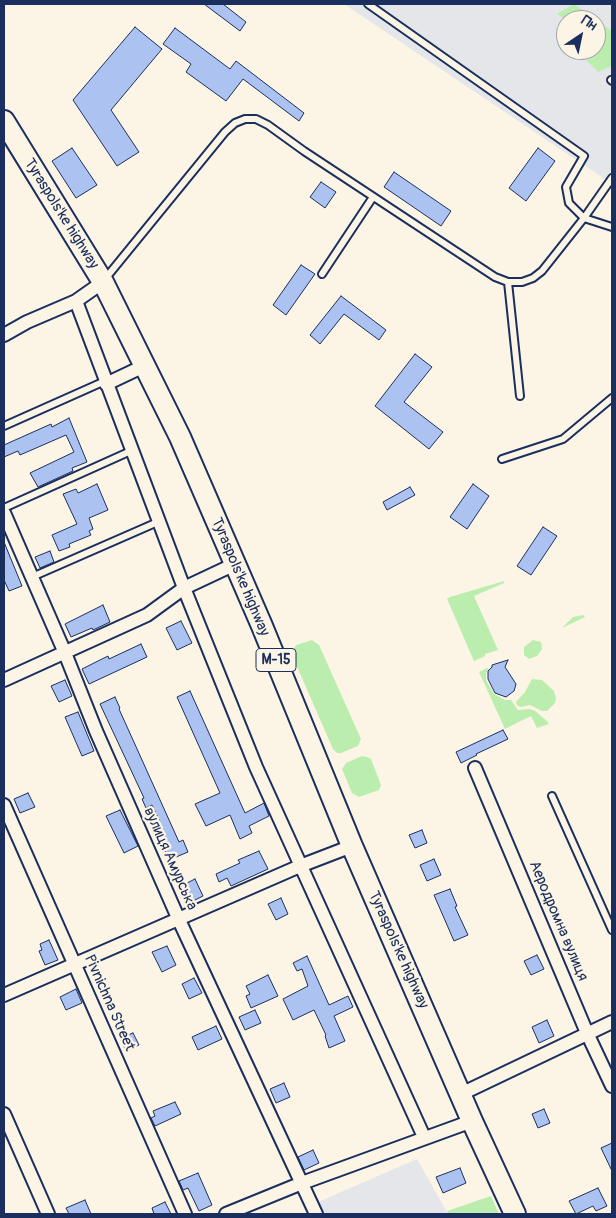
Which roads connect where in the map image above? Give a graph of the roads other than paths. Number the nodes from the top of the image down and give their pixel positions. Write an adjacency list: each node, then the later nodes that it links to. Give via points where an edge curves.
1 (368, 4): 5 (lane, via 584,156 566,187 570,203)
2 (4, 121): 8 (main road, Tyraspols'ke highway / М-15)
3 (612, 178): 5 (lane)
4 (373, 197): 7 (lane); 8 (lane, via 268,125 245,118 225,132); 9 (lane, via 495,277)
5 (584, 218): 6 (lane); 9 (lane, via 542,271 522,282)
6 (612, 227)
7 (322, 274)
8 (103, 282): 10 (street); 12 (main road, Tyraspols'ke highway / М-15)
9 (508, 282): 14 (lane)
10 (76, 301): 11 (street); 13 (street)
11 (4, 335)
12 (144, 366): 13 (street); 22 (main road, Tyraspols'ke highway / М-15, via 180,437)
13 (106, 382): 16 (lane); 17 (street)
14 (520, 396)
15 (612, 398): 18 (lane, via 563,438)
16 (4, 426)
17 (133, 450): 19 (lane); 21 (street)
18 (502, 459)
19 (4, 508)
20 (4, 513): 23 (street, вулиця Амурська)
21 (160, 521): 23 (lane); 24 (street)
22 (235, 564): 24 (street); 30 (main road, Tyraspols'ke highway / М-15)
23 (32, 578): 25 (street, вулиця Амурська)
24 (184, 588): 25 (street, via 146,615); 31 (street)
25 (65, 653): 26 (street); 32 (street, вулиця Амурська)
26 (4, 680)
27 (475, 768): 37 (street, Аеродромна вулиця)
28 (552, 796): 33 (lane)
29 (4, 805): 34 (street, Pivnichna Street)
30 (352, 846): 31 (street); 39 (main road, Tyraspols'ke highway / М-15)
31 (300, 866): 32 (street); 42 (street)
32 (179, 920): 34 (street); 44 (street, вулиця Амурська)
33 (612, 930)
34 (75, 965): 35 (street); 46 (street, Pivnichna Street)
35 (4, 995)
36 (612, 1022): 37 (street)
37 (587, 1033): 38 (street, Аеродромна вулиця); 39 (street)
38 (612, 1086)
39 (461, 1094): 41 (main road, Tyraspols'ke highway / М-15)
40 (4, 1114): 43 (street)
41 (472, 1121): 42 (street); 49 (main road, Tyraspols'ke highway / М-15)
42 (424, 1138): 44 (street)
43 (10, 1144): 45 (street)
44 (302, 1183): 47 (street); 48 (street, вулиця Амурська)
45 (48, 1214)
46 (185, 1214)
47 (226, 1214)
48 (316, 1214)
49 (515, 1214)

